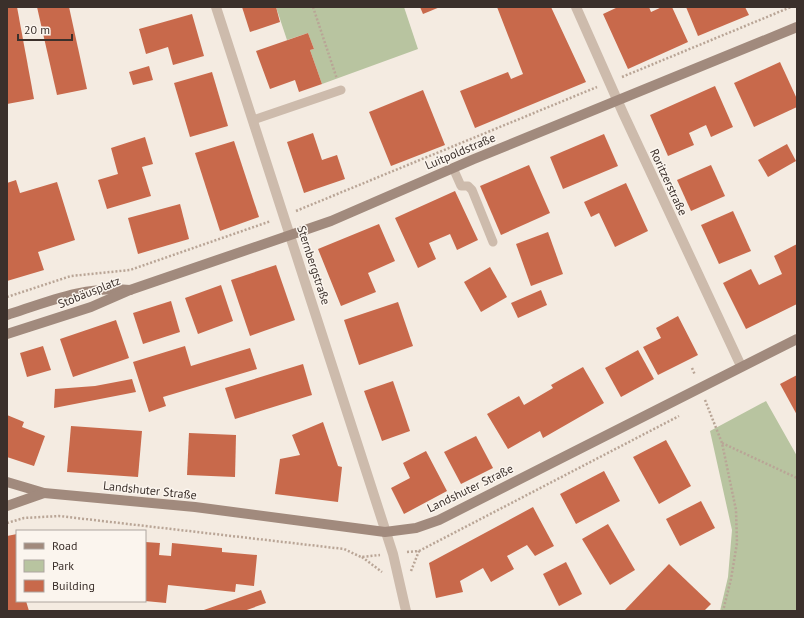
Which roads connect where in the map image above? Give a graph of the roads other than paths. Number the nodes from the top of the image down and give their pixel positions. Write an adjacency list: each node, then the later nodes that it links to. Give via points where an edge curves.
1 (216, 7): 6 (street, Sternbergstraße)
2 (576, 7): 5 (street, Roritzerstraße)
3 (797, 27): 5 (street, Luitpoldstraße)
4 (341, 90): 6 (lane)
5 (617, 100): 7 (street, Luitpoldstraße); 14 (street, Roritzerstraße)
6 (253, 120): 8 (street, Sternbergstraße)
7 (453, 168): 8 (street, Luitpoldstraße, via 331,221); 9 (lane, via 462,186 468,186 472,190)
8 (290, 235): 10 (street, Luitpoldstraße); 18 (street, Sternbergstraße)
9 (493, 242)
10 (130, 290): 11 (street, Stobäusplatz, via 112,288 83,291); 12 (street, Stobäusplatz, via 91,307)
11 (7, 315)
12 (7, 334)
13 (797, 339): 14 (street, Landshuter Straße)
14 (741, 366): 18 (street, Landshuter Straße, via 439,520 416,528)
15 (7, 482): 16 (street, Landshuter Straße)
16 (44, 493): 17 (street); 18 (street, Landshuter Straße, via 195,507)
17 (7, 506)
18 (385, 532): 19 (street, Sternbergstraße, via 393,554)
19 (404, 610)

